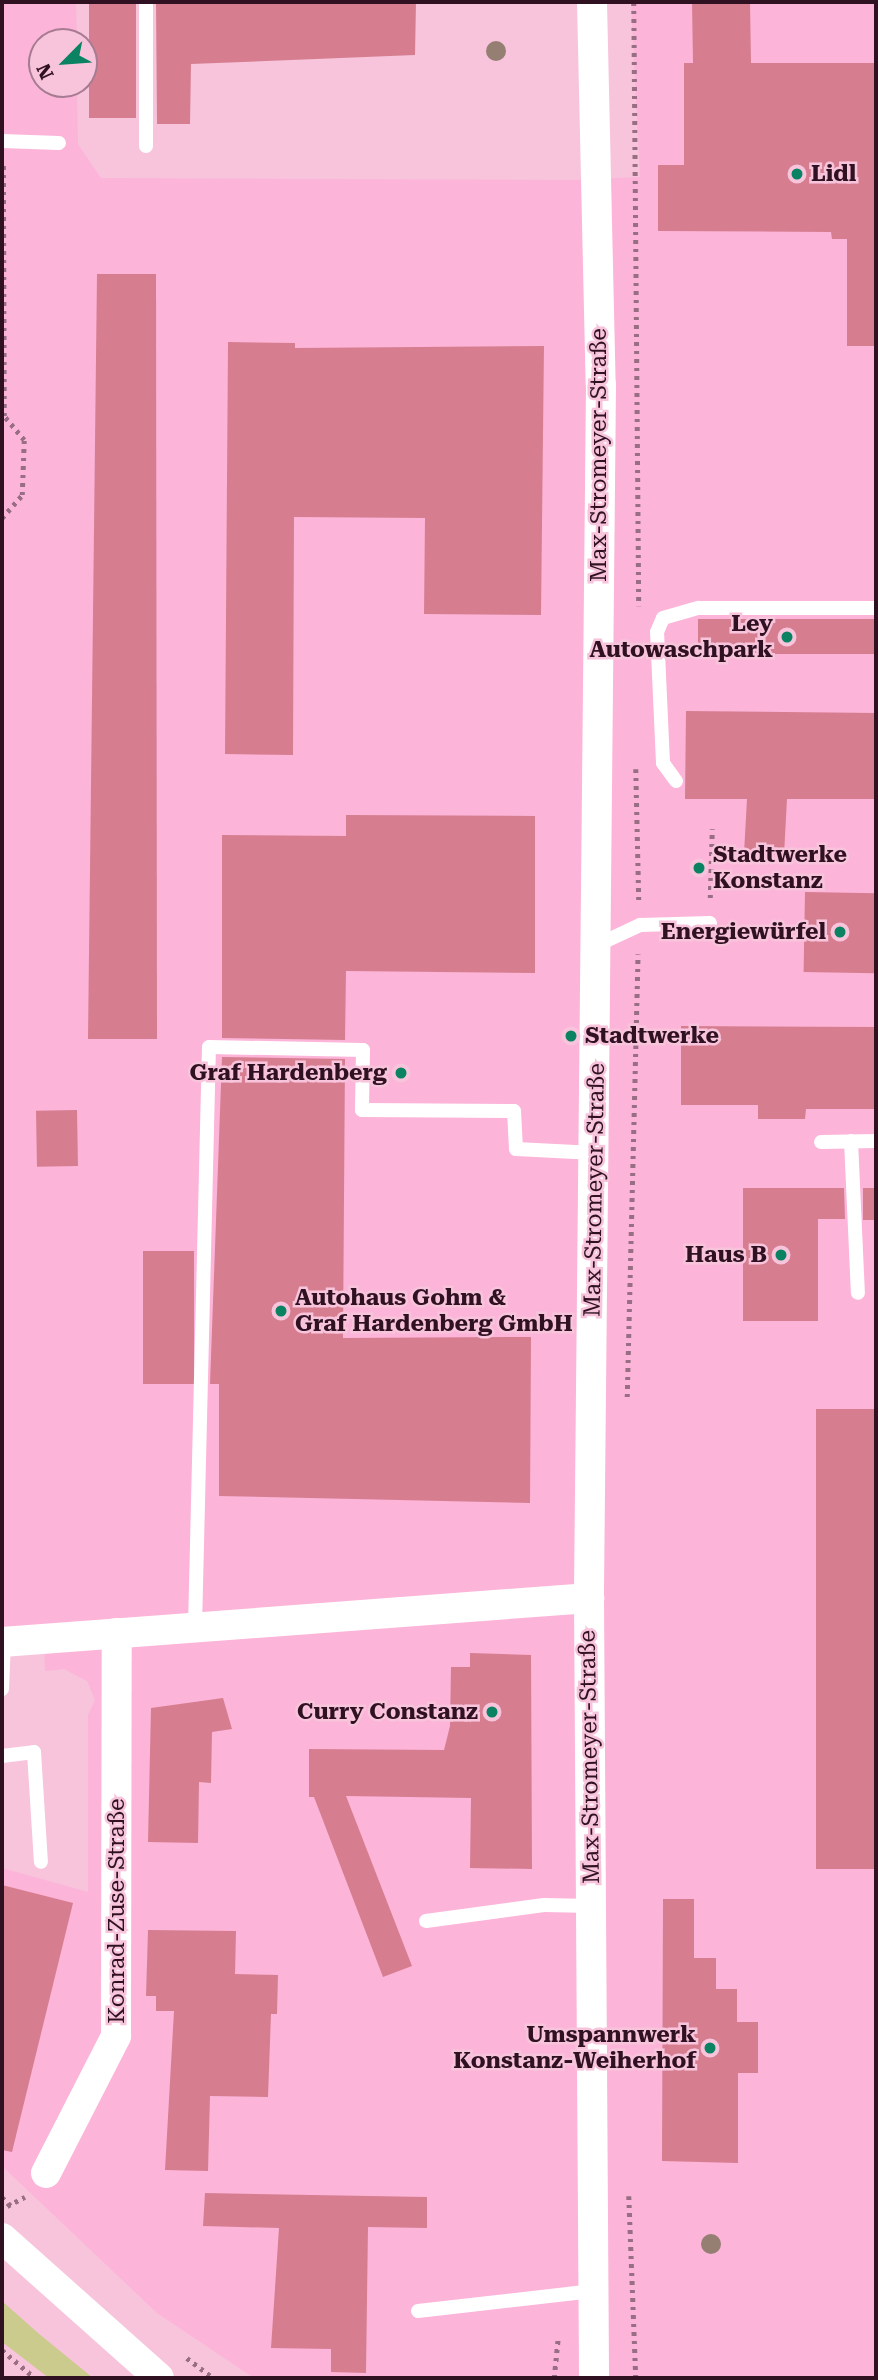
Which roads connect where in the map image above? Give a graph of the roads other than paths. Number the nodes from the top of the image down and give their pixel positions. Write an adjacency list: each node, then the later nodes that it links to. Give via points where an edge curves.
1 (146, 2): 5 (lane)
2 (592, 2): 9 (street, Max-Stromeyer-Straße, via 601,385)
3 (3, 141): 4 (lane)
4 (59, 143)
5 (146, 146)
6 (876, 608): 7 (lane, via 699,608 663,618 657,632 663,763)
7 (676, 781)
8 (710, 923): 9 (lane, via 640,925)
9 (595, 946): 13 (street, Max-Stromeyer-Straße)
10 (852, 1141): 11 (lane); 12 (lane); 14 (lane)
11 (876, 1141)
12 (821, 1142)
13 (595, 1153): 15 (street, Max-Stromeyer-Straße); 16 (lane, via 516,1149 514,1111 362,1110 363,1050 209,1047)
14 (858, 1293)
15 (589, 1598): 16 (street); 22 (street, Max-Stromeyer-Straße)
16 (195, 1627): 17 (street)
17 (117, 1633): 18 (street); 24 (street, Konrad-Zuse-Straße, via 116,2036)
18 (3, 1642): 19 (lane)
19 (2, 1689)
20 (2, 1756): 21 (lane, via 34,1752)
21 (41, 1862)
22 (592, 1906): 23 (lane, via 544,1905); 26 (street, Max-Stromeyer-Straße)
23 (426, 1921)
24 (46, 2173)
25 (9, 2245): 28 (street)
26 (593, 2291): 27 (lane); 29 (street, Max-Stromeyer-Straße)
27 (418, 2311)
28 (159, 2378)
29 (594, 2378)

